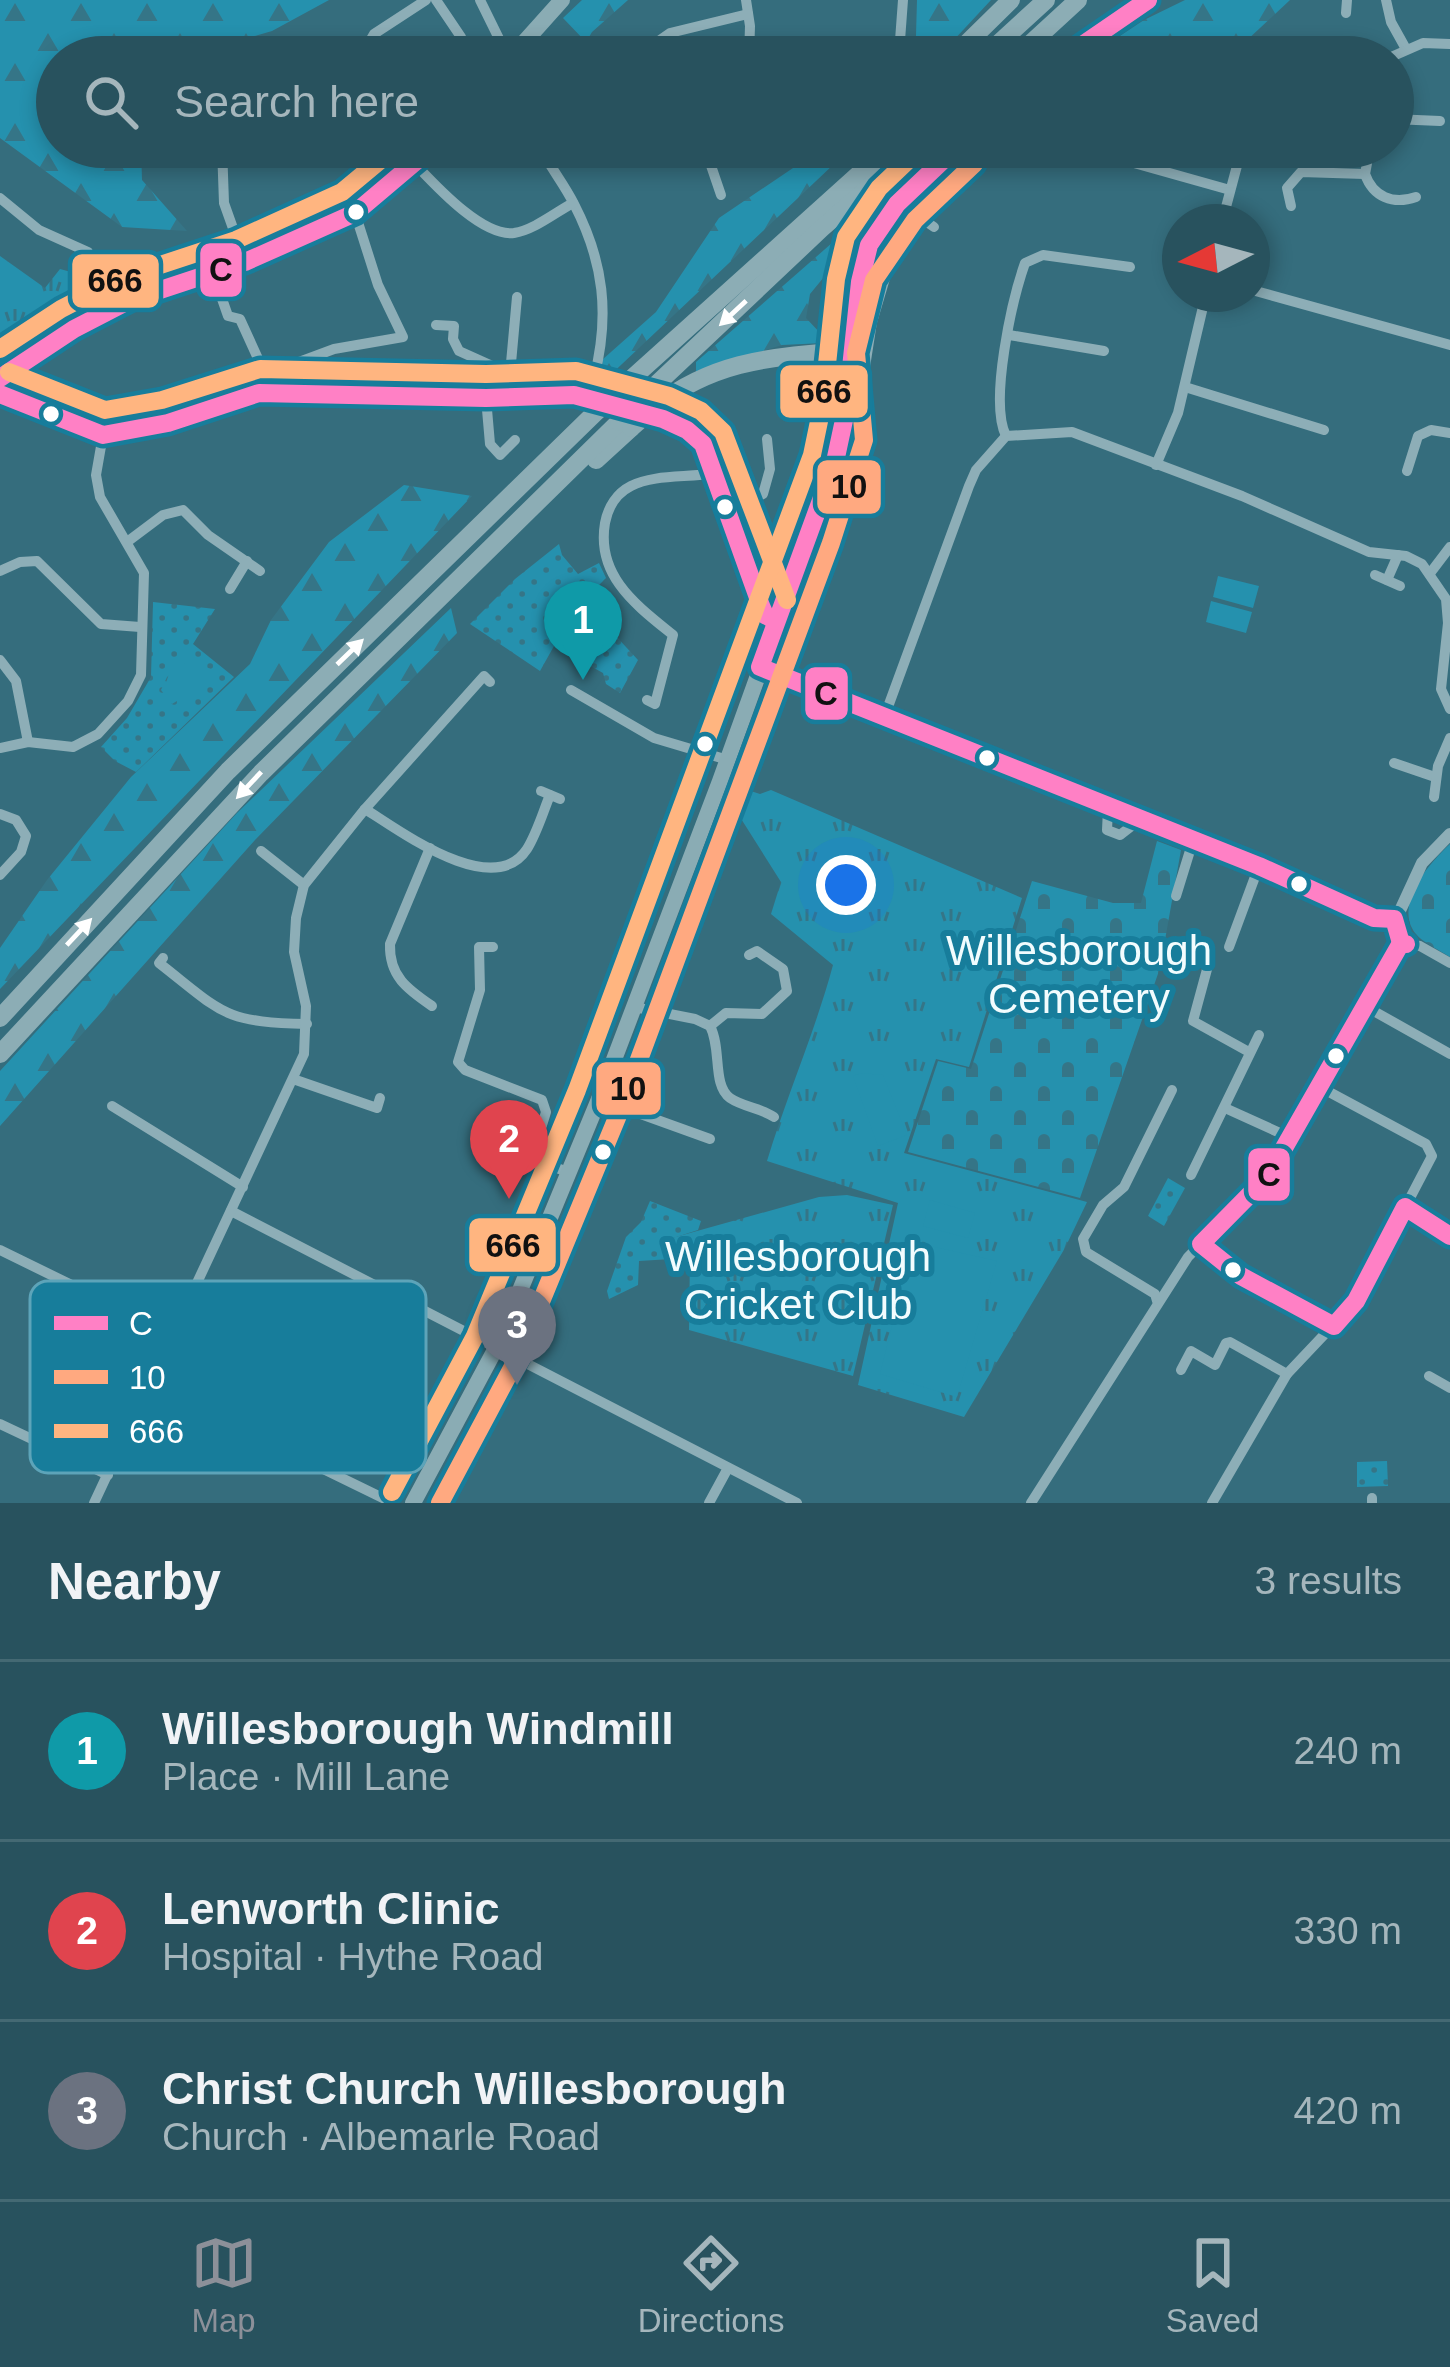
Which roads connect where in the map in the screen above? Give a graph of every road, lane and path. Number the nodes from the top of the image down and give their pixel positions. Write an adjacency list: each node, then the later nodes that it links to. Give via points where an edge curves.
1 (426, 0): 13 (street)
2 (436, 0): 14 (street)
3 (480, 0): 15 (street)
4 (562, 0): 16 (main road)
5 (746, 0): 12 (street)
6 (903, 0): 19 (street)
7 (1011, 0): 20 (highway)
8 (1046, 0): 21 (highway)
9 (1078, 0): 22 (highway)
10 (1148, 0): 23 (main road)
11 (1386, 0): 24 (street)
12 (748, 14): 17 (street); 18 (street)
13 (374, 36)
14 (461, 36)
15 (498, 36)
16 (529, 36)
17 (666, 36)
18 (749, 36)
19 (900, 36)
20 (974, 36)
21 (1007, 36)
22 (1039, 36)
23 (1096, 36)
24 (1399, 36)
25 (1450, 44): 26 (street)
26 (1414, 47)
27 (1414, 121): 28 (street, via 1434,122)
28 (1429, 139)
29 (222, 168): 60 (street, via 224,203)
30 (411, 168): 53 (main road)
31 (420, 168): 50 (street, via 449,200 504,232)
32 (552, 168): 50 (street)
33 (711, 168): 45 (street)
34 (850, 168): 57 (highway)
35 (865, 168): 57 (highway)
36 (891, 168): 82 (highway, one-way to 82)
37 (934, 168): 58 (main road)
38 (1151, 168): 44 (street)
39 (1236, 168): 44 (street)
40 (1365, 168): 41 (street)
41 (1364, 174): 43 (street, via 1306,170); 49 (street, via 1375,191)
42 (1273, 186): 43 (street)
43 (1287, 188): 52 (street)
44 (1230, 190): 51 (street)
45 (721, 195)
46 (1416, 197): 49 (street)
47 (0, 198): 59 (street, via 39,230)
48 (929, 202): 54 (street)
49 (1400, 202): 55 (street)
50 (573, 203): 75 (street, via 593,245 606,309)
51 (1226, 204)
52 (1292, 206)
53 (355, 213): 60 (main road); 78 (street, via 403,337 291,365)
54 (918, 216): 56 (street); 89 (street, via 888,268)
55 (1402, 216)
56 (934, 227)
57 (797, 228): 83 (highway, bridge, via 619,390)
58 (869, 245): 63 (main road); 71 (main road, via 845,286)
59 (88, 252)
60 (245, 262): 62 (main road)
61 (1130, 268): 68 (street, via 1113,257 1030,257)
62 (213, 273): 73 (street, via 228,316 240,319); 76 (main road, via 97,316)
63 (860, 282): 71 (main road, via 842,345); 89 (main road)
64 (1270, 295): 69 (street)
65 (518, 297): 74 (street)
66 (1202, 312): 77 (street)
67 (436, 325): 74 (street, via 454,326 459,351)
68 (1010, 335): 70 (street, via 1089,340); 88 (street, via 997,394)
69 (1450, 345)
70 (1104, 351)
71 (832, 352): 72 (highway); 84 (main road)
72 (792, 355): 82 (highway, via 723,367); 84 (highway, via 820,372)
73 (260, 363)
74 (510, 374): 80 (street)
75 (594, 377)
76 (0, 378)
77 (1185, 387): 85 (street); 92 (street)
78 (284, 392): 81 (street); 87 (street)
79 (0, 394): 87 (street)
80 (520, 395): 81 (street); 83 (street)
81 (486, 398): 91 (street, via 490,444 500,455)
82 (649, 402): 158 (highway, one-way to 158, bridge, via 261,772)
83 (593, 404): 94 (street, via 687,430 706,448); 153 (highway, one-way to 83, via 228,771)
84 (837, 405): 89 (main road)
85 (1324, 430)
86 (1450, 433): 93 (street, via 1418,436)
87 (106, 435): 96 (street, via 99,494)
88 (1006, 436): 92 (street, via 1072,432); 121 (street, via 969,486)
89 (848, 437): 105 (main road)
90 (767, 439): 95 (street, via 763,494)
91 (515, 440)
92 (1156, 465): 99 (street, via 1369,552)
93 (1412, 467)
94 (714, 473): 95 (street); 98 (street, via 646,481 623,492 607,512)
95 (726, 505): 110 (street, via 760,606)
96 (127, 542): 101 (street, via 182,509); 106 (street)
97 (1450, 547): 104 (street)
98 (605, 555): 100 (street); 119 (street, via 626,595 673,635 656,704)
99 (1398, 555): 104 (street); 108 (street, via 1381,578)
100 (591, 559)
101 (248, 562): 103 (street); 109 (street)
102 (0, 571): 112 (street, via 37,562 101,624)
103 (260, 571)
104 (1431, 572): 111 (street)
105 (798, 581): 110 (main road); 114 (street)
106 (144, 584): 107 (street); 112 (street)
107 (159, 584)
108 (1400, 586)
109 (230, 589)
110 (776, 621): 116 (main road)
111 (1449, 624): 120 (street, via 1441,689)
112 (140, 626): 123 (street, via 141,674 102,732 74,747)
113 (10, 648): 115 (street)
114 (782, 658)
115 (1, 660): 123 (street, via 16,681)
116 (760, 668): 121 (street); 125 (main road)
117 (490, 682): 130 (street, via 484,676)
118 (571, 690): 125 (street, via 654,738)
119 (647, 700)
120 (1450, 710)
121 (885, 715): 131 (street)
122 (1450, 738): 127 (street)
123 (28, 742): 124 (street)
124 (0, 748)
125 (728, 760): 152 (main road)
126 (1394, 763): 127 (street)
127 (1436, 777): 129 (street)
128 (550, 795): 136 (street, via 527,849 510,863 475,866)
129 (1435, 797)
130 (365, 809): 136 (street); 140 (street)
131 (1108, 809): 133 (street); 133 (street, via 1112,835)
132 (0, 814): 139 (street, via 26,836)
133 (1138, 821): 135 (street)
134 (1450, 834): 142 (street, via 1422,863)
135 (1193, 841): 138 (street); 141 (street)
136 (430, 848): 151 (street, via 389,958 399,981)
137 (261, 851): 140 (street)
138 (1259, 866): 142 (street, via 1374,918); 145 (street)
139 (0, 875)
140 (304, 885): 154 (street, via 294,952)
141 (1176, 896)
142 (1394, 919): 143 (street)
143 (1401, 943): 149 (street); 150 (street)
144 (493, 946): 172 (street, via 479,946 480,990 458,1062 542,1100 533,1155)
145 (1229, 947)
146 (754, 949): 155 (street, via 783,969 787,991 762,1014 726,1013)
147 (164, 958): 154 (street, via 159,963 218,1010 257,1024)
148 (1210, 962): 157 (street, via 1193,1021)
149 (1450, 963)
150 (1363, 1005): 159 (street); 161 (street)
151 (432, 1006)
152 (634, 1007): 155 (street); 164 (main road)
153 (0, 1018)
154 (307, 1024): 160 (street)
155 (710, 1026): 169 (street, via 723,1090)
156 (1259, 1035): 157 (street)
157 (1249, 1052): 168 (street)
158 (0, 1054)
159 (1450, 1054)
160 (293, 1079): 163 (street, via 362,1106 377,1108); 174 (street)
161 (1318, 1087): 170 (street); 175 (street, via 1430,1148)
162 (1172, 1090): 167 (street)
163 (380, 1098)
164 (599, 1099): 171 (street); 172 (main road)
165 (1153, 1100): 167 (street)
166 (112, 1106): 174 (street)
167 (1167, 1106): 183 (street, via 1124,1187 1083,1240 1086,1252)
168 (1225, 1108): 170 (street); 173 (street)
169 (774, 1117)
170 (1291, 1138): 178 (street, via 1263,1182)
171 (710, 1139)
172 (568, 1172): 186 (main road)
173 (1191, 1175)
174 (243, 1187): 176 (street)
175 (1405, 1208): 177 (street); 185 (street)
176 (231, 1211): 181 (street); 182 (street)
177 (1450, 1236)
178 (1201, 1244): 183 (street); 185 (street)
179 (0, 1250): 180 (street)
180 (63, 1281)
181 (199, 1281)
182 (363, 1281)
183 (1157, 1301): 202 (street)
184 (426, 1314): 186 (street)
185 (1334, 1327): 188 (street)
186 (497, 1346): 193 (street); 199 (main road)
187 (1181, 1370): 188 (street, via 1191,1352 1215,1364 1231,1342)
188 (1287, 1374): 203 (street)
189 (1429, 1376): 190 (street)
190 (1450, 1388)
191 (0, 1424): 192 (street)
192 (30, 1438)
193 (728, 1468): 200 (street); 201 (street)
194 (104, 1473): 196 (street)
195 (332, 1473): 197 (street)
196 (108, 1475): 198 (street)
197 (392, 1502)
198 (94, 1503)
199 (413, 1503)
200 (710, 1503)
201 (796, 1503)
202 (1030, 1503)
203 (1212, 1503)

